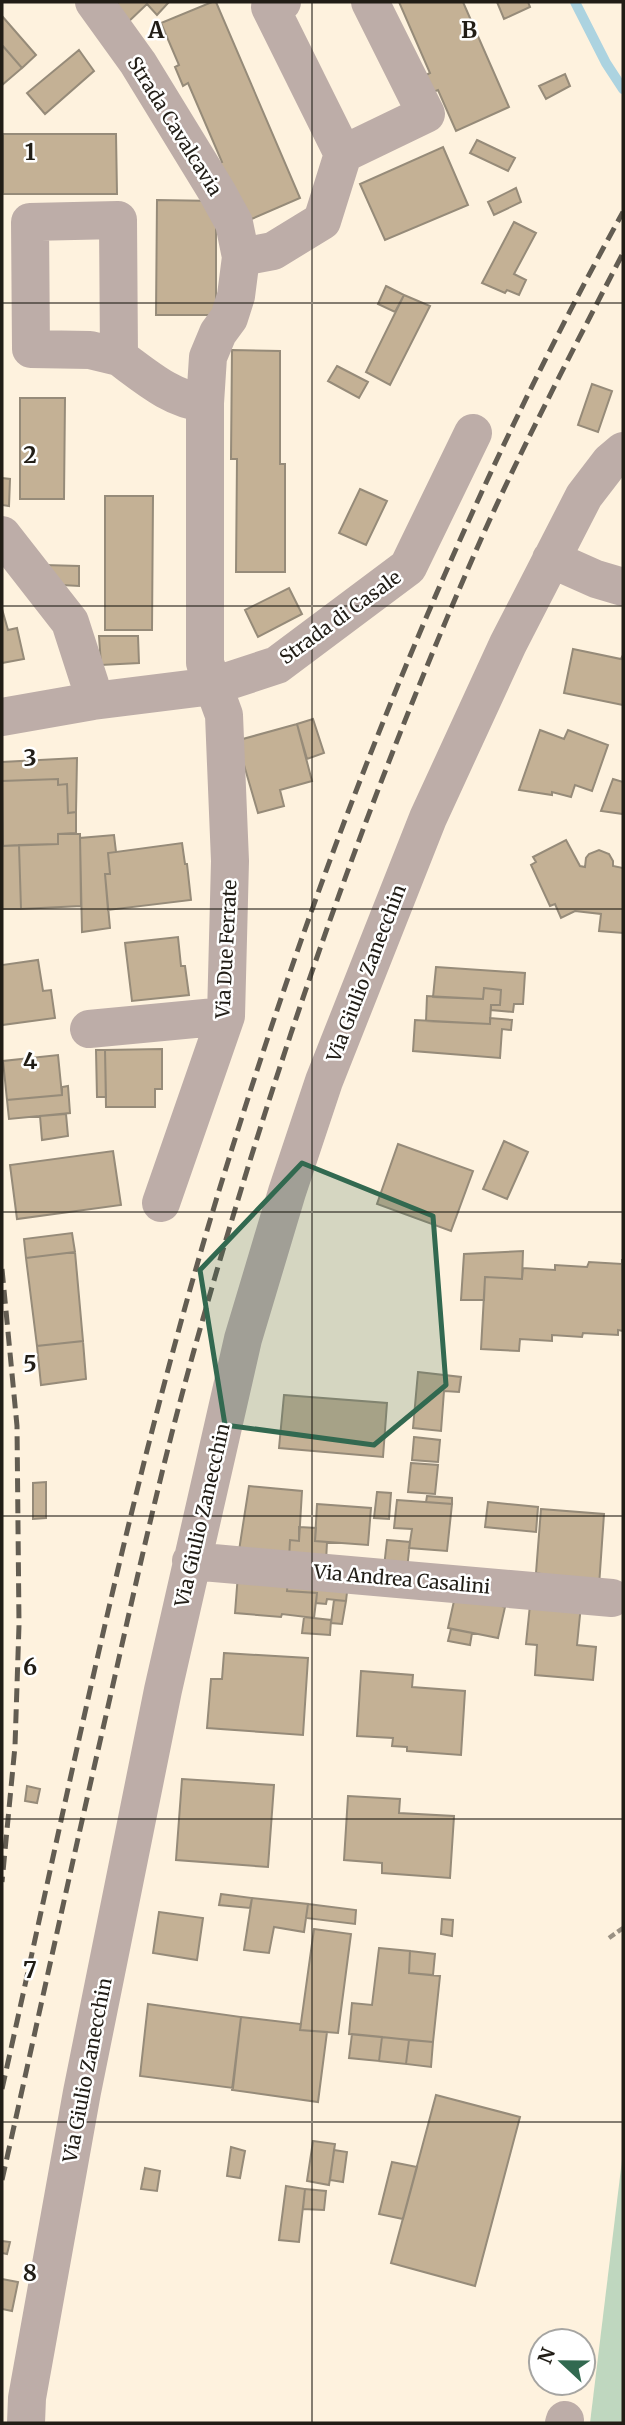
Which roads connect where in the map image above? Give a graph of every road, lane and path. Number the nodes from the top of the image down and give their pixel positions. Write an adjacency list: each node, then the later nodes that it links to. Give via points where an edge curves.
1 (94, 2): 5 (street, Strada Cavalcavia, via 138,63 217,192 234,223)
2 (282, 2): 4 (street, via 270,7)
3 (370, 2): 4 (street, via 426,114)
4 (342, 154): 5 (street, via 322,221 273,251)
5 (241, 257): 7 (street, Strada Cavalcavia, via 229,318 208,357)
6 (119, 357): 7 (street, via 164,389)
7 (205, 403): 13 (street, Strada Cavalcavia, via 205,663)
8 (472, 433): 13 (street, Strada di Casale, via 408,567 277,665)
9 (623, 451): 11 (street, via 584,496)
10 (2, 535): 14 (street, via 70,622)
11 (551, 559): 12 (street); 19 (street, Via Giulio Zanecchin, via 428,818 324,1081 243,1339)
12 (623, 587)
13 (213, 686): 14 (street, Strada di Casale); 16 (street, Via Due Ferrate, via 224,715 230,861)
14 (93, 701): 15 (street, Strada di Casale)
15 (2, 717)
16 (226, 1016): 17 (street); 18 (street, Via Due Ferrate)
17 (89, 1029)
18 (161, 1203)
19 (191, 1561): 20 (street, Via Andrea Casalini); 23 (street, Via Giulio Zanecchin, via 82,2092)
20 (612, 1598)
21 (623, 1928): 22 (path)
22 (609, 1938)
23 (26, 2423)

